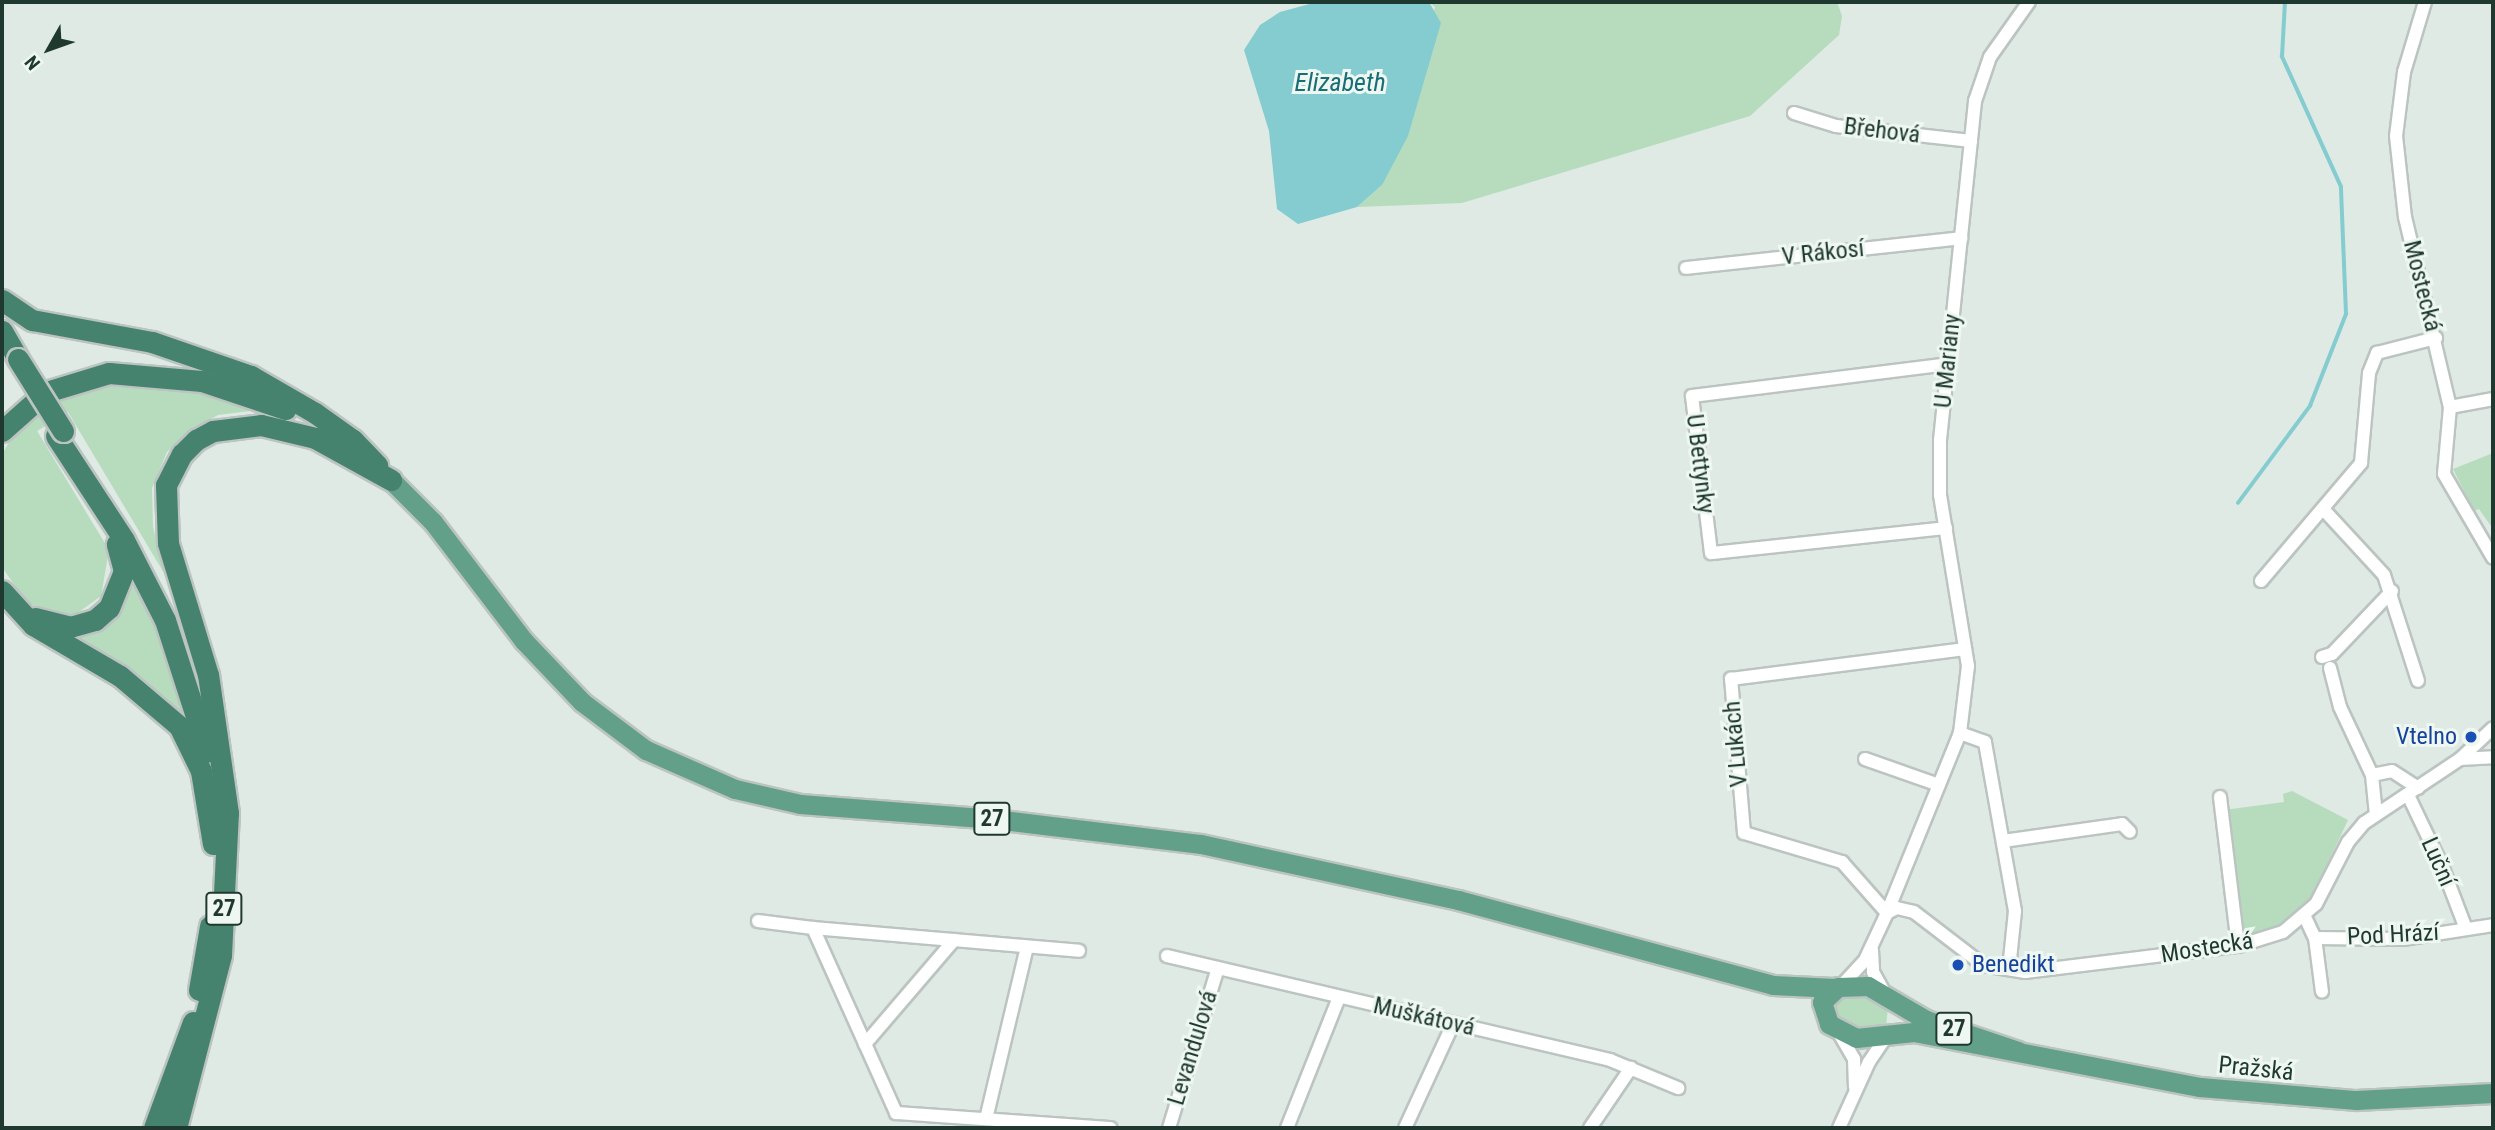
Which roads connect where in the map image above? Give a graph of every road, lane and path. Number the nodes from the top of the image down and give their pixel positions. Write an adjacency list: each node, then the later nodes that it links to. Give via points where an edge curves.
1 (2029, 2): 4 (street, U Mariany, via 1985,68 1975,101)
2 (2425, 2): 9 (street, Mostecká, via 2404,72 2396,136 2404,217)
3 (1794, 113): 4 (street, Břehová, via 1836,126)
4 (1971, 141): 5 (street, U Mariany)
5 (1961, 238): 6 (street, V Rákosí); 11 (street, U Mariany)
6 (1686, 268)
7 (2, 300): 16 (highway, via 32,320 152,342 251,376 353,440)
8 (2, 331): 10 (highway)
9 (2436, 338): 13 (street, Mostecká); 17 (street, via 2377,353 2369,373 2361,463)
10 (10, 358): 15 (highway, bridge)
11 (1948, 364): 18 (street, U Mariany, via 1940,440 1940,495); 18 (street, U Bettynky, via 1692,396 1712,553)
12 (2493, 399): 13 (street)
13 (2450, 407): 19 (street, Mostecká, via 2444,474)
14 (2, 431): 16 (highway, via 37,398 83,377 124,372 180,377 236,390 300,416)
15 (60, 434): 23 (highway, via 118,547 122,579 109,608 83,625 57,626); 28 (highway, via 152,574 185,645); 39 (highway, via 124,540 173,638 206,745 215,798)
16 (391, 480): 28 (highway, via 315,438 278,427 213,432 182,454 166,485 165,523 208,675); 55 (main road, 27, via 433,522 524,641 582,702 646,750 734,789 800,804 1119,832 1271,857 1458,900)
17 (2324, 510): 20 (street); 22 (street, via 2384,575)
18 (1946, 528): 24 (street, U Mariany)
19 (2493, 558)
20 (2261, 581)
21 (2, 591): 23 (highway)
22 (2392, 591): 25 (street); 32 (street, via 2326,662 2340,707)
23 (20, 611): 39 (highway, via 49,637 145,694 179,726 201,771)
24 (1965, 649): 27 (street, U Mariany, via 1968,666); 40 (street, V Lukách, via 1731,679 1744,832 1842,862)
25 (2418, 681)
26 (2493, 728): 31 (street, Mostecká)
27 (1960, 733): 33 (street, U Mariany); 38 (street, via 1985,742)
28 (216, 737): 71 (highway, 27, via 228,813 221,956 192,1077)
29 (2493, 757): 31 (street)
30 (1865, 759): 33 (street)
31 (2460, 759): 34 (street, Mostecká)
32 (2372, 775): 34 (street, via 2392,771); 36 (street)
33 (1939, 785): 40 (street, U Mariany)
34 (2413, 792): 36 (street, Mostecká); 45 (street, Luční)
35 (2220, 797): 49 (street)
36 (2376, 815): 41 (street, Mostecká, via 2348,842 2324,891)
37 (2130, 832): 38 (street, via 2122,824)
38 (2003, 841): 54 (street, via 2015,911)
39 (214, 844): 70 (highway, 27, via 209,938 193,1022)
40 (1887, 913): 48 (street); 54 (street, Mostecká, via 1897,908 1914,912 1983,965)
41 (2305, 917): 46 (street, Pod Hrází); 49 (street, Mostecká, via 2283,932)
42 (758, 921): 44 (street)
43 (2493, 925): 45 (street, Pod Hrází)
44 (813, 928): 47 (street); 63 (street)
45 (2466, 929): 46 (street, Pod Hrází, via 2403,939)
46 (2315, 938): 57 (street)
47 (954, 940): 50 (street); 63 (street)
48 (1873, 946): 56 (street); 59 (street, via 1874,972)
49 (2238, 946): 54 (street, Mostecká, via 2025,972)
50 (1027, 947): 51 (street); 69 (street)
51 (1079, 951)
52 (1167, 956): 53 (street, Muškátová)
53 (1218, 968): 58 (street, Muškátová); 73 (street, Levandulová)
54 (2009, 969)
55 (1773, 985): 56 (main road, Pražská / 27); 60 (main road, Pražská / 27, via 1808,1003)
56 (1838, 987): 59 (main road, Pražská / 27, via 1864,985); 60 (main road, via 1823,1000)
57 (2322, 992)
58 (1339, 997): 61 (street, Muškátová); 74 (street)
59 (1889, 997): 62 (main road, 27, via 1901,1019); 64 (main road, Pražská / 27, via 1926,1020)
60 (1830, 1023): 62 (main road, Pražská / 27, via 1858,1039); 67 (street, via 1854,1059)
61 (1453, 1024): 65 (street, Muškátová); 75 (street)
62 (1889, 1035): 64 (main road, Pražská / 27, via 1914,1032); 67 (street)
63 (865, 1044): 69 (street, via 896,1113)
64 (2018, 1051): 68 (main road, Pražská / 27, via 2124,1076 2278,1097 2356,1100)
65 (1631, 1068): 66 (street, Muškátová); 76 (street)
66 (1678, 1088)
67 (1854, 1091): 77 (street)
68 (2493, 1093)
69 (986, 1119): 72 (street)
70 (154, 1128)
71 (174, 1128)
72 (1107, 1128)
73 (1169, 1128)
74 (1287, 1128)
75 (1405, 1128)
76 (1590, 1128)
77 (1839, 1128)

